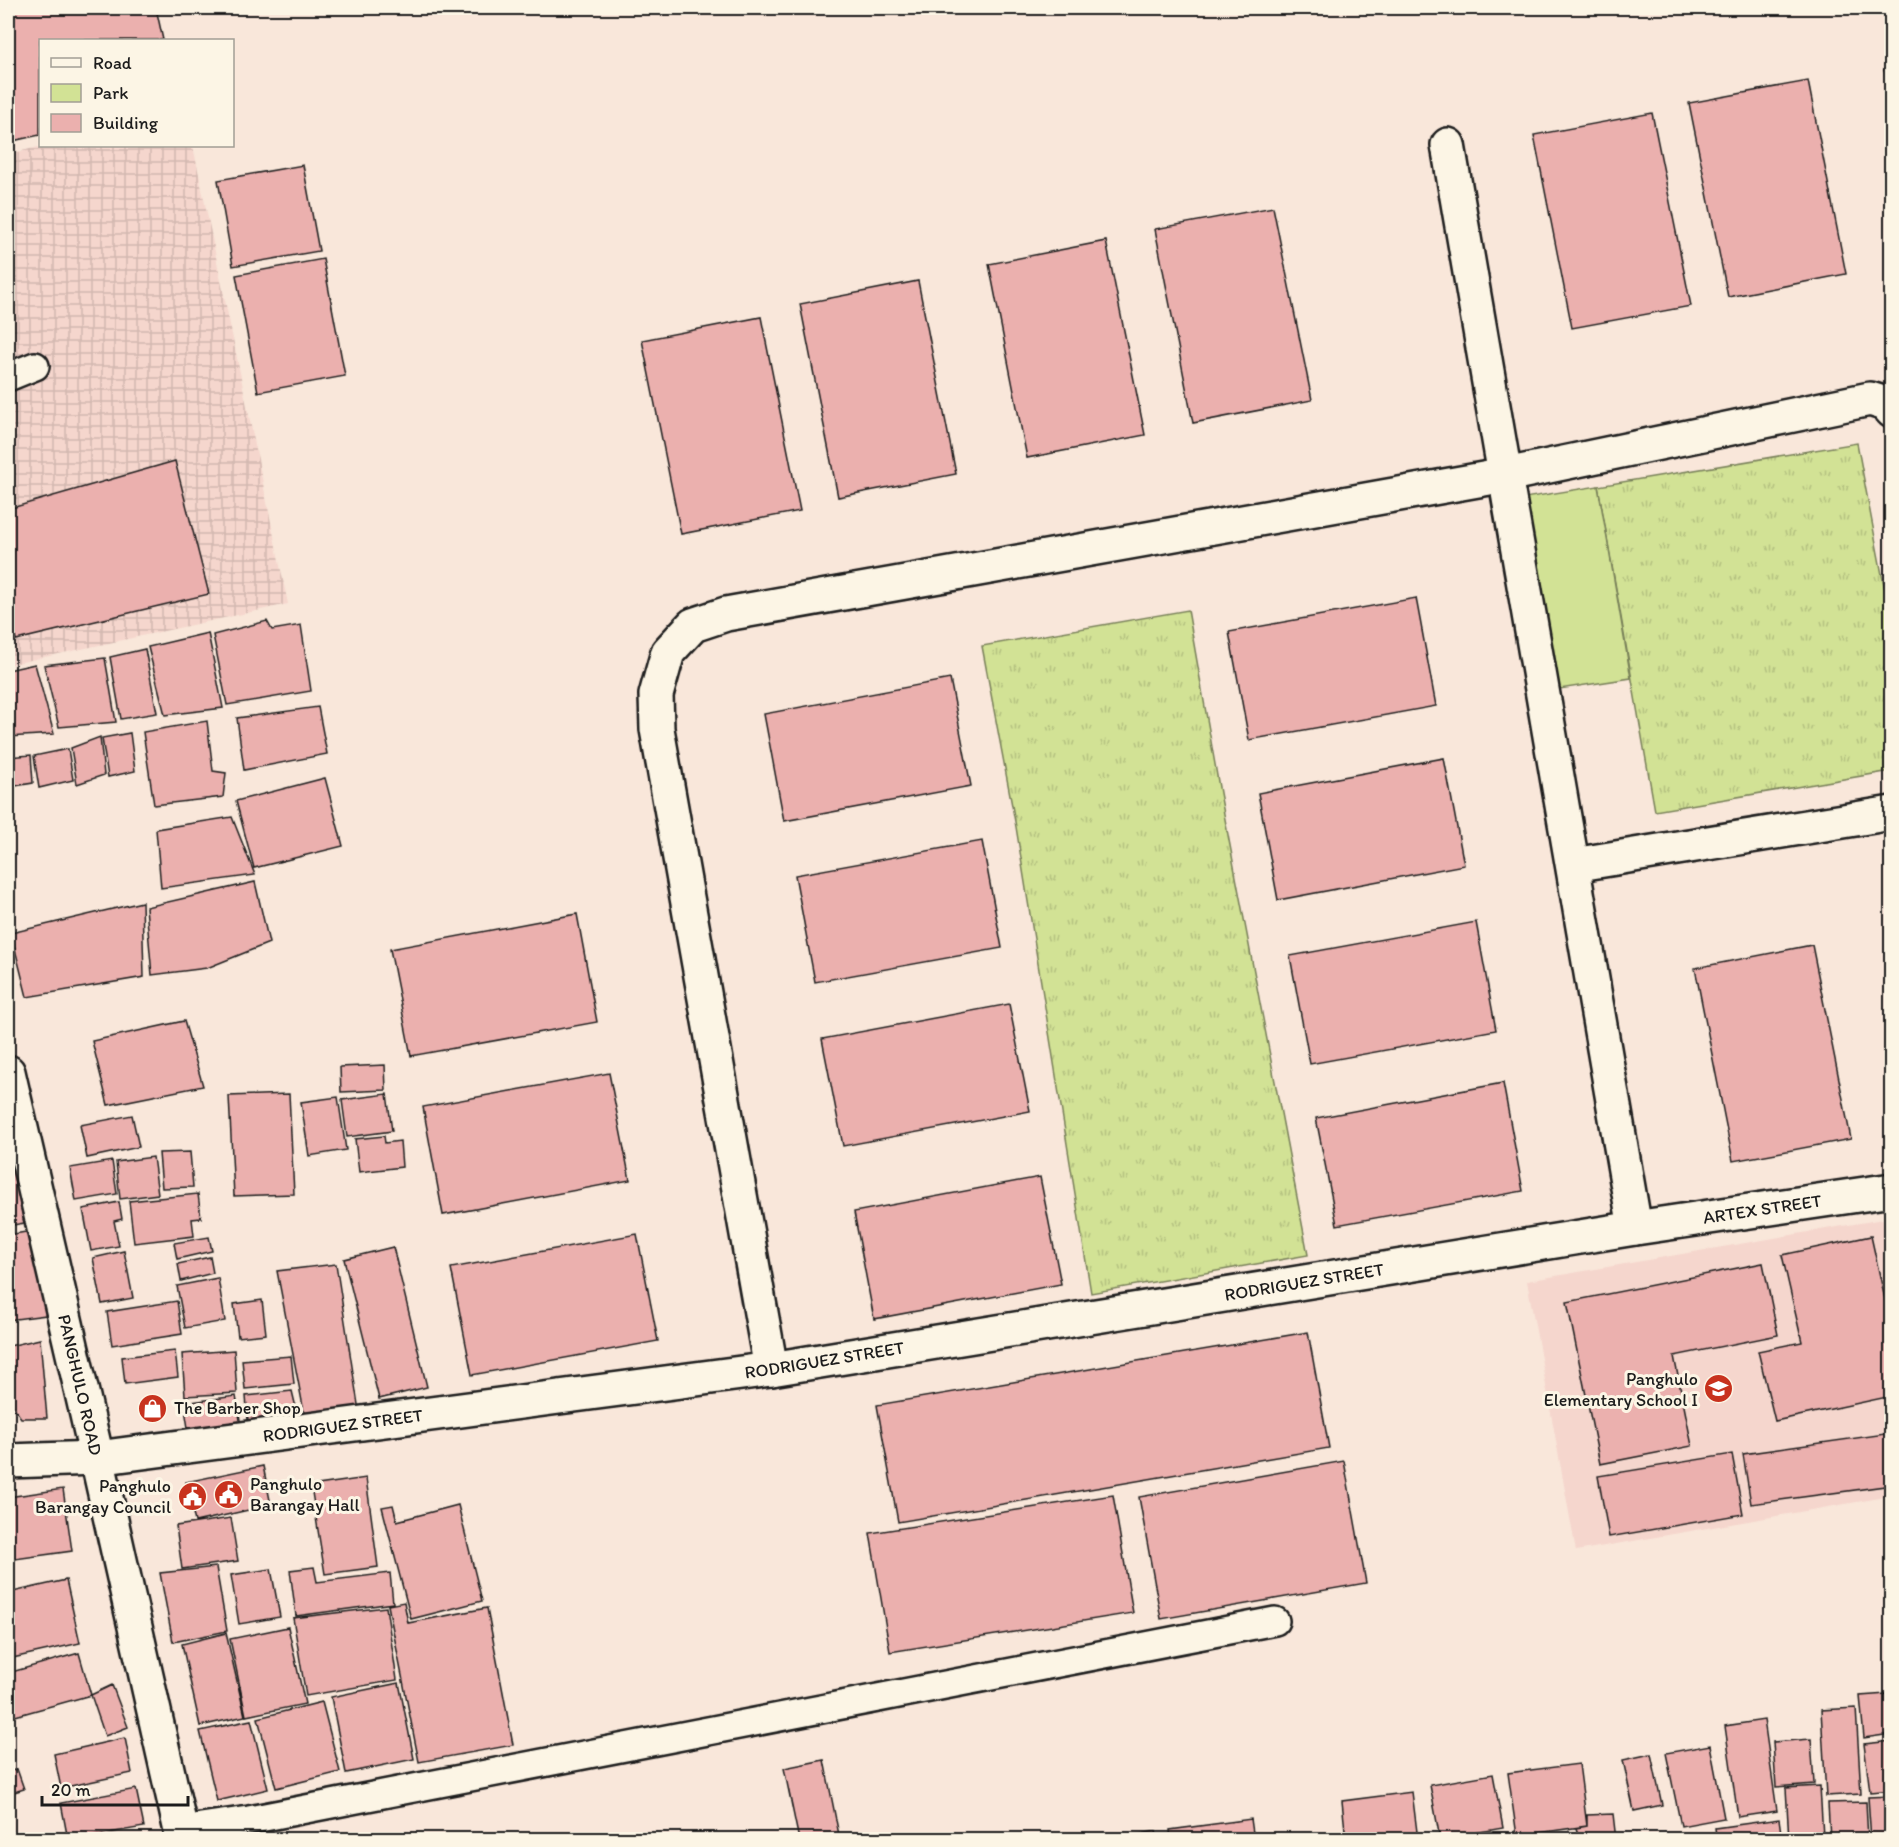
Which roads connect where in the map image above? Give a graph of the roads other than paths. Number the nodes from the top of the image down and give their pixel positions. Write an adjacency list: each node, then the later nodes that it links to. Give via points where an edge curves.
1 (1449, 145): 5 (street)
2 (35, 366): 3 (lane)
3 (8, 377)
4 (1892, 411): 5 (street, via 1886,404 1870,399)
5 (1506, 475): 7 (street); 11 (street, via 726,614 693,625 668,652 656,694 657,729)
6 (1892, 813): 7 (street)
7 (1573, 865): 10 (street)
8 (8, 1072): 12 (street, PANGHULO ROAD)
9 (1892, 1190): 10 (street, ARTEX STREET)
10 (1635, 1228): 11 (street, RODRIGUEZ STREET)
11 (771, 1370): 12 (street, RODRIGUEZ STREET)
12 (98, 1458): 13 (street, RODRIGUEZ STREET); 15 (street, PANGHULO ROAD)
13 (8, 1461)
14 (1275, 1621): 15 (lane)
15 (181, 1835)

